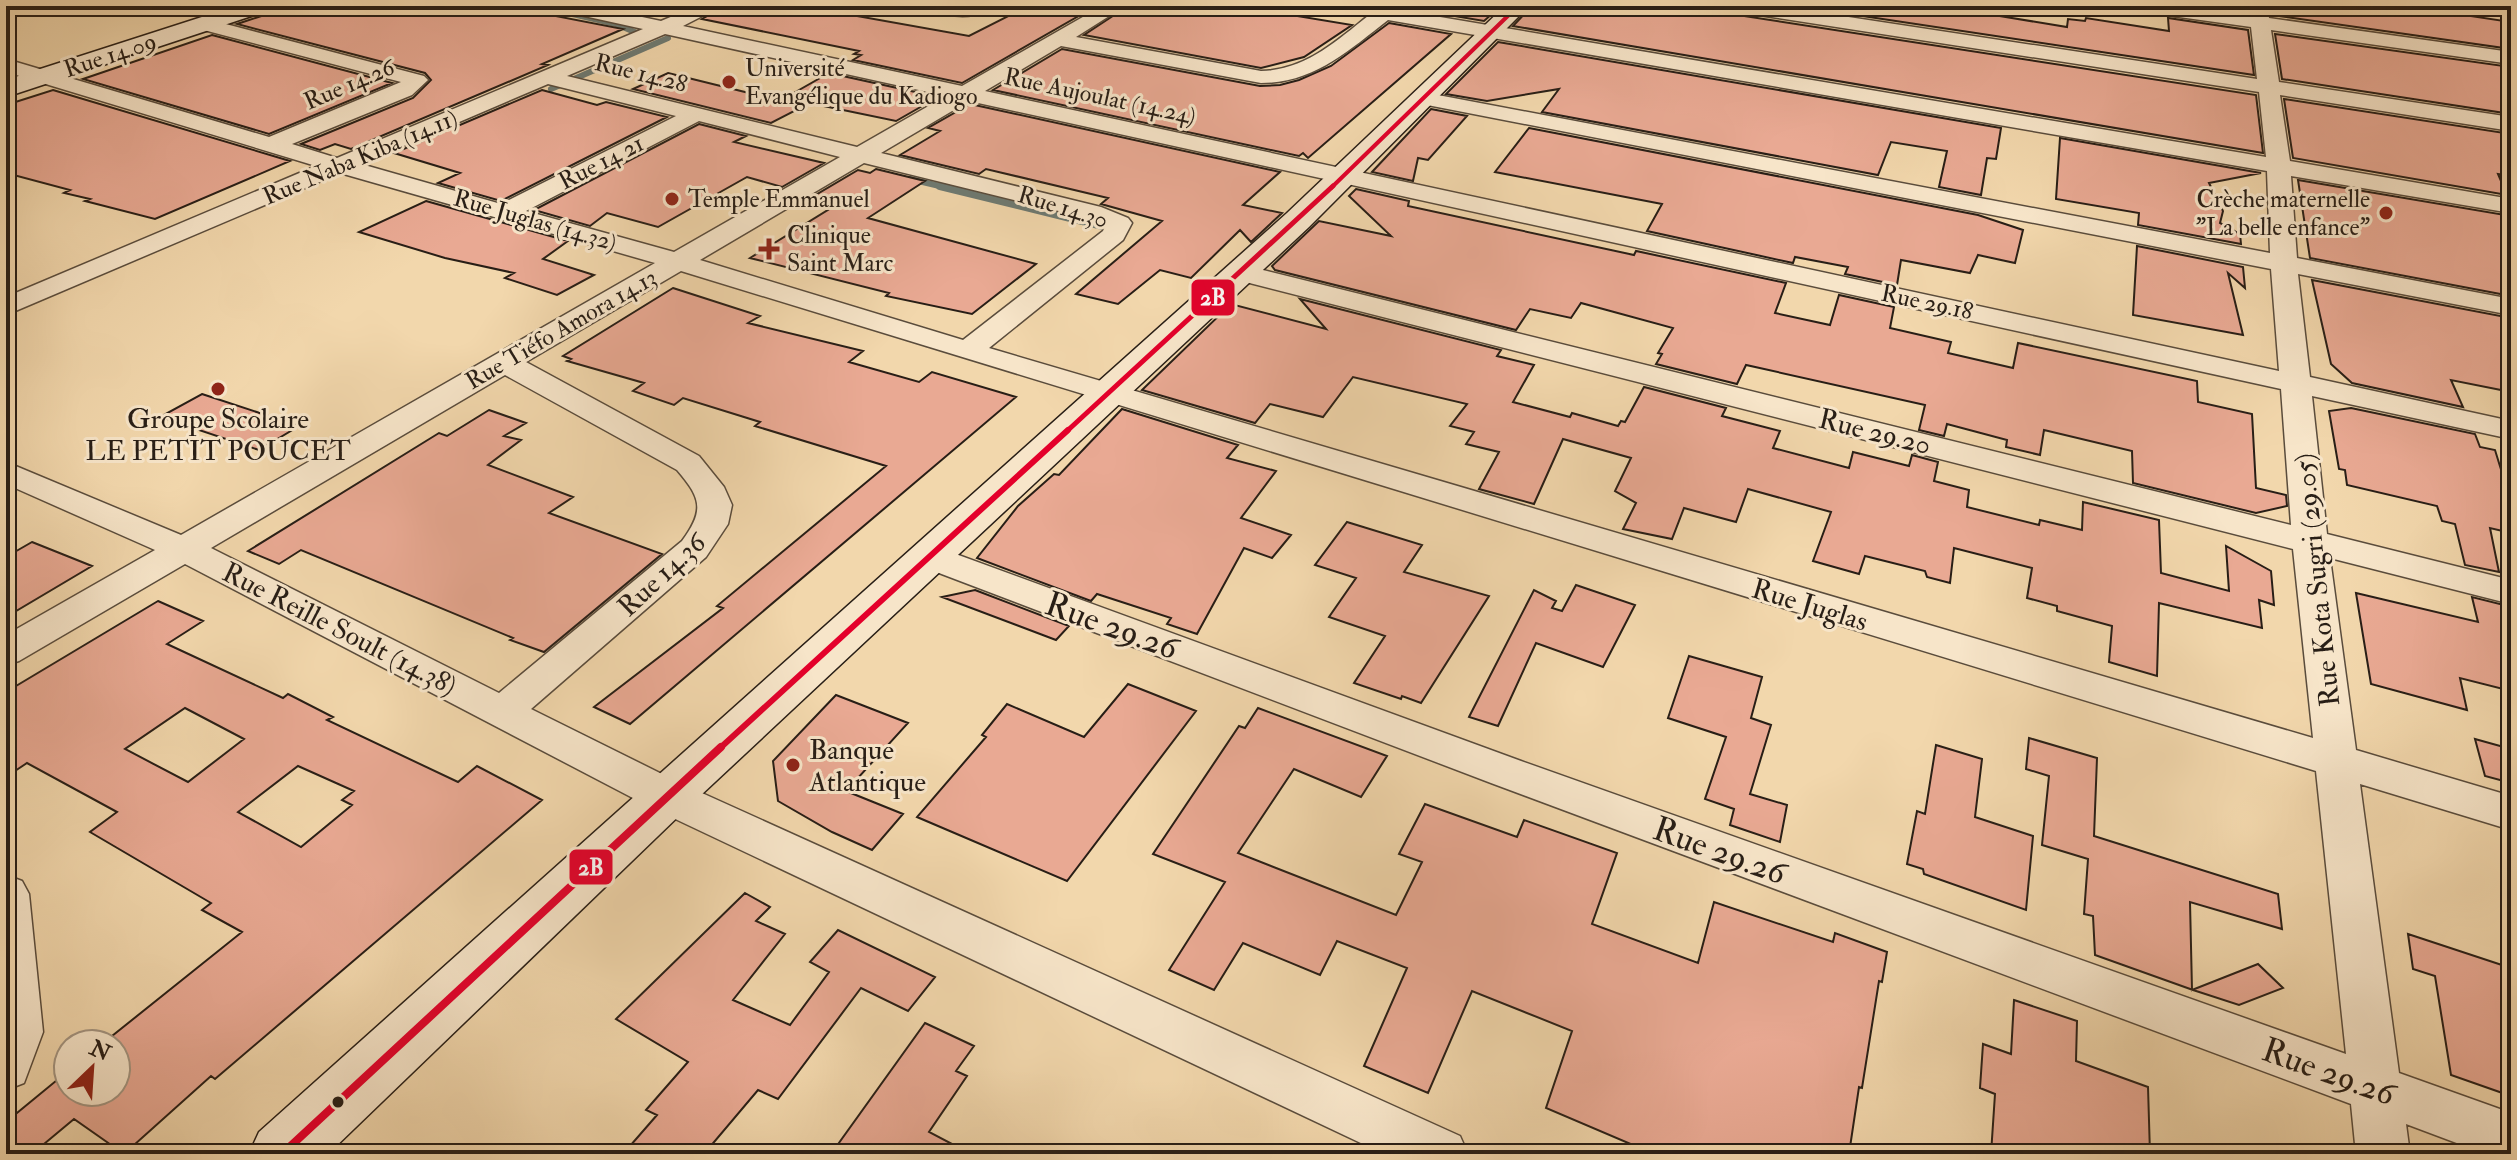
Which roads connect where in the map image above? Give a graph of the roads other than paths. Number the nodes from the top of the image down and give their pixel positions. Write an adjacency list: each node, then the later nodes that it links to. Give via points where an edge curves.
1 (225, 6): 18 (street, Rue 14.09)
2 (259, 6): 14 (street, Rue 14.09)
3 (564, 6): 15 (street, Rue Aujoulat (14.24))
4 (713, 6): 15 (street, Rue Naba Kiba (14.11))
5 (926, 6): 6 (street)
6 (987, 6)
7 (1116, 6): 16 (street, Rue Tiéfo Amora 14.13)
8 (1342, 6): 11 (street)
9 (1739, 6): 20 (street)
10 (2143, 6): 12 (street)
11 (1384, 13): 13 (street); 16 (street, via 1299,74 1281,78)
12 (2258, 14): 17 (street); 20 (street, Rue Kota Sugri (29.05))
13 (1504, 19): 22 (street); 28 (street)
14 (203, 24): 18 (street, Rue 14.09); 25 (street, Rue 14.26, via 417,80)
15 (663, 27): 19 (street, Rue Naba Kiba (14.11)); 21 (street, Rue Aujoulat (14.24))
16 (1058, 40): 21 (street, Rue Tiéfo Amora 14.13)
17 (2511, 58)
18 (17, 75): 25 (street, Rue Juglas (14.32))
19 (546, 77): 23 (street, Rue 14.28); 27 (street, Rue Naba Kiba (14.11))
20 (2269, 87): 24 (street); 28 (street, Rue Kota Sugri (29.05))
21 (967, 94): 26 (street, Rue Tiéfo Amora 14.13); 29 (street, Rue Aujoulat (14.24))
22 (1422, 98): 29 (street); 33 (street)
23 (696, 114): 26 (street, Rue 14.28); 31 (street, Rue 14 21)
24 (2511, 124)
25 (272, 144): 27 (street, Rue Juglas (14.32))
26 (862, 154): 32 (street, Rue Tiéfo Amora 14.13); 37 (street, Rue 14.30, via 1119,223 1114,235)
27 (340, 166): 31 (street, Rue Juglas (14.32)); 35 (street, Rue Naba Kiba (14.11))
28 (2279, 166): 30 (street); 33 (street, Rue Kota Sugri (29.05))
29 (1343, 176): 34 (street); 39 (street, Rue 29.18)
30 (2511, 206)
31 (506, 211): 32 (street, Rue Juglas (14.32))
32 (677, 261): 37 (street, Rue Juglas (14.32)); 38 (street, Rue Tiéfo Amora 14.13)
33 (2284, 264): 36 (street); 39 (street, Rue Kota Sugri (29.05))
34 (1239, 272): 40 (street); 43 (street, Rue 29.20)
35 (6, 307)
36 (2511, 307)
37 (968, 350): 40 (street, Rue Juglas (14.32))
38 (503, 362): 44 (street, Rue Tiéfo Amora 14.13); 48 (street, Rue 14.36, via 688,463 716,504 714,522 694,549)
39 (2297, 383): 41 (street, Rue 29.18); 43 (street, Rue Kota Sugri (29.05))
40 (1109, 394): 45 (street); 49 (street, Rue Juglas)
41 (2511, 430)
42 (6, 472): 44 (street, Rue Reille Soult (14.38))
43 (2310, 541): 46 (street, Rue 29.20); 49 (street, Rue Kota Sugri (29.05))
44 (184, 549): 47 (street, Rue Tiéfo Amora 14.13); 48 (street, Rue Reille Soult (14.38))
45 (930, 557): 50 (street); 54 (street, Rue 29.26)
46 (2511, 592)
47 (6, 652)
48 (503, 711): 50 (street, Rue Reille Soult (14.38))
49 (2336, 761): 51 (street, Rue Juglas); 54 (street, Rue Kota Sugri (29.05))
50 (667, 796): 56 (street); 57 (street, Rue Reille Soult (14.38))
51 (2511, 813)
52 (6, 894): 53 (street, via 18,1032)
53 (6, 1067)
54 (2376, 1088): 55 (street, Rue 29.26); 58 (street, Rue Kota Sugri (29.05))
55 (2511, 1138)
56 (300, 1149)
57 (1441, 1154)
58 (2383, 1154)

